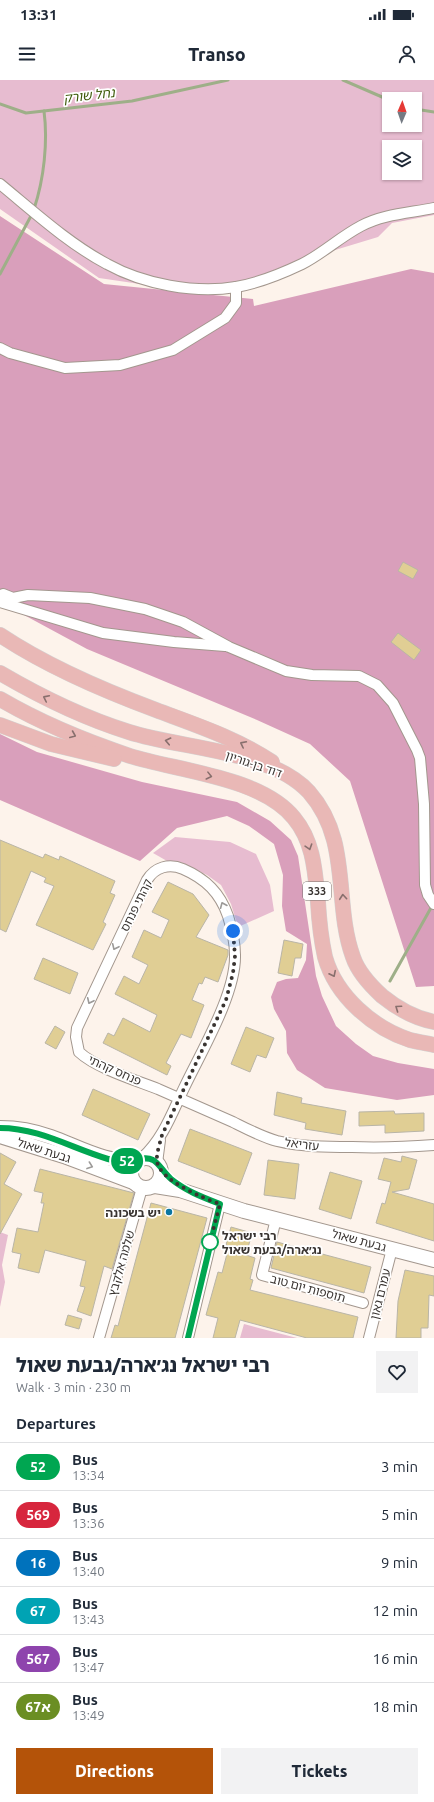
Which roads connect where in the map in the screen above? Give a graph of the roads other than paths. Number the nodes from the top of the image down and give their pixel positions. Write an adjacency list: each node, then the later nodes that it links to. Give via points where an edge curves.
1 (0, 184): 3 (street, via 84,250 136,277 170,286 202,289)
2 (434, 208): 3 (street, via 384,217 362,226 304,263 268,278)
3 (236, 287): 4 (street, via 236,303 225,318 173,350 120,365 65,368)
4 (0, 348)
5 (2, 598): 7 (street, via 103,633); 7 (street, via 28,595 84,598 124,604 165,614)
6 (5, 638): 12 (main road, one-way to 6, via 275,764 241,743 98,687 49,664)
7 (229, 647): 13 (street, via 295,673 359,676 370,680 385,692 420,758 424,804 425,885)
8 (0, 674): 12 (main road, דוד בן-גוריון / 333, one-way to 8, via 275,769 229,754 130,732 62,706)
9 (0, 699): 11 (main road, דוד בן-גוריון / 333, one-way to 11, via 48,724 95,744)
10 (0, 725): 11 (main road, via 51,744 104,758)
11 (171, 767): 16 (main road, דוד בן-גוריון / 333, one-way to 16, via 228,780 260,793 279,803 294,817 310,847 322,939 326,958 335,978 348,998 384,1029 410,1040)
12 (308, 792): 15 (main road, דוד בן-גוריון / 333, one-way to 12, via 404,1012 374,988 359,969 348,940 337,849 319,806)
13 (434, 904)
14 (106, 966): 17 (street, פנחס קהתי, one-way to 17, via 78,1028 76,1037 79,1052 96,1063); 17 (street, קהתי פנחס, one-way to 14, via 226,1000 233,973 233,931 220,899 210,885 196,874 178,867 162,867 152,872)
15 (434, 1022)
16 (434, 1045)
17 (179, 1099): 19 (street); 21 (street, עזריאל, via 256,1133 298,1145 395,1148)
18 (0, 1128): 22 (street, גבעת שאול, via 37,1132)
19 (162, 1135): 24 (street); 25 (street)
20 (0, 1136): 23 (street, גבעת שאול)
21 (434, 1145)
22 (81, 1149): 23 (street, via 71,1149); 24 (street, גבעת שאול, via 116,1161)
23 (64, 1156): 26 (street, גבעת שאול, one-way to 26)
24 (140, 1159): 25 (street, via 151,1159); 26 (street, via 131,1170 131,1176)
25 (159, 1166): 26 (street, via 160,1179); 27 (street, גבעת שאול)
26 (144, 1186): 27 (street, גבעת שאול); 33 (street, שלמה אלקבץ)
27 (191, 1193): 28 (street, גבעת שאול)
28 (220, 1204): 29 (street, גבעת שאול); 34 (street)
29 (276, 1219): 30 (street, גבעת שאול); 32 (street, תוספות יום טוב, via 262,1275)
30 (392, 1249): 31 (street, גבעת שאול); 35 (street, עמרם גאון)
31 (434, 1260)
32 (363, 1303)
33 (99, 1338)
34 (188, 1338)
35 (369, 1338)

